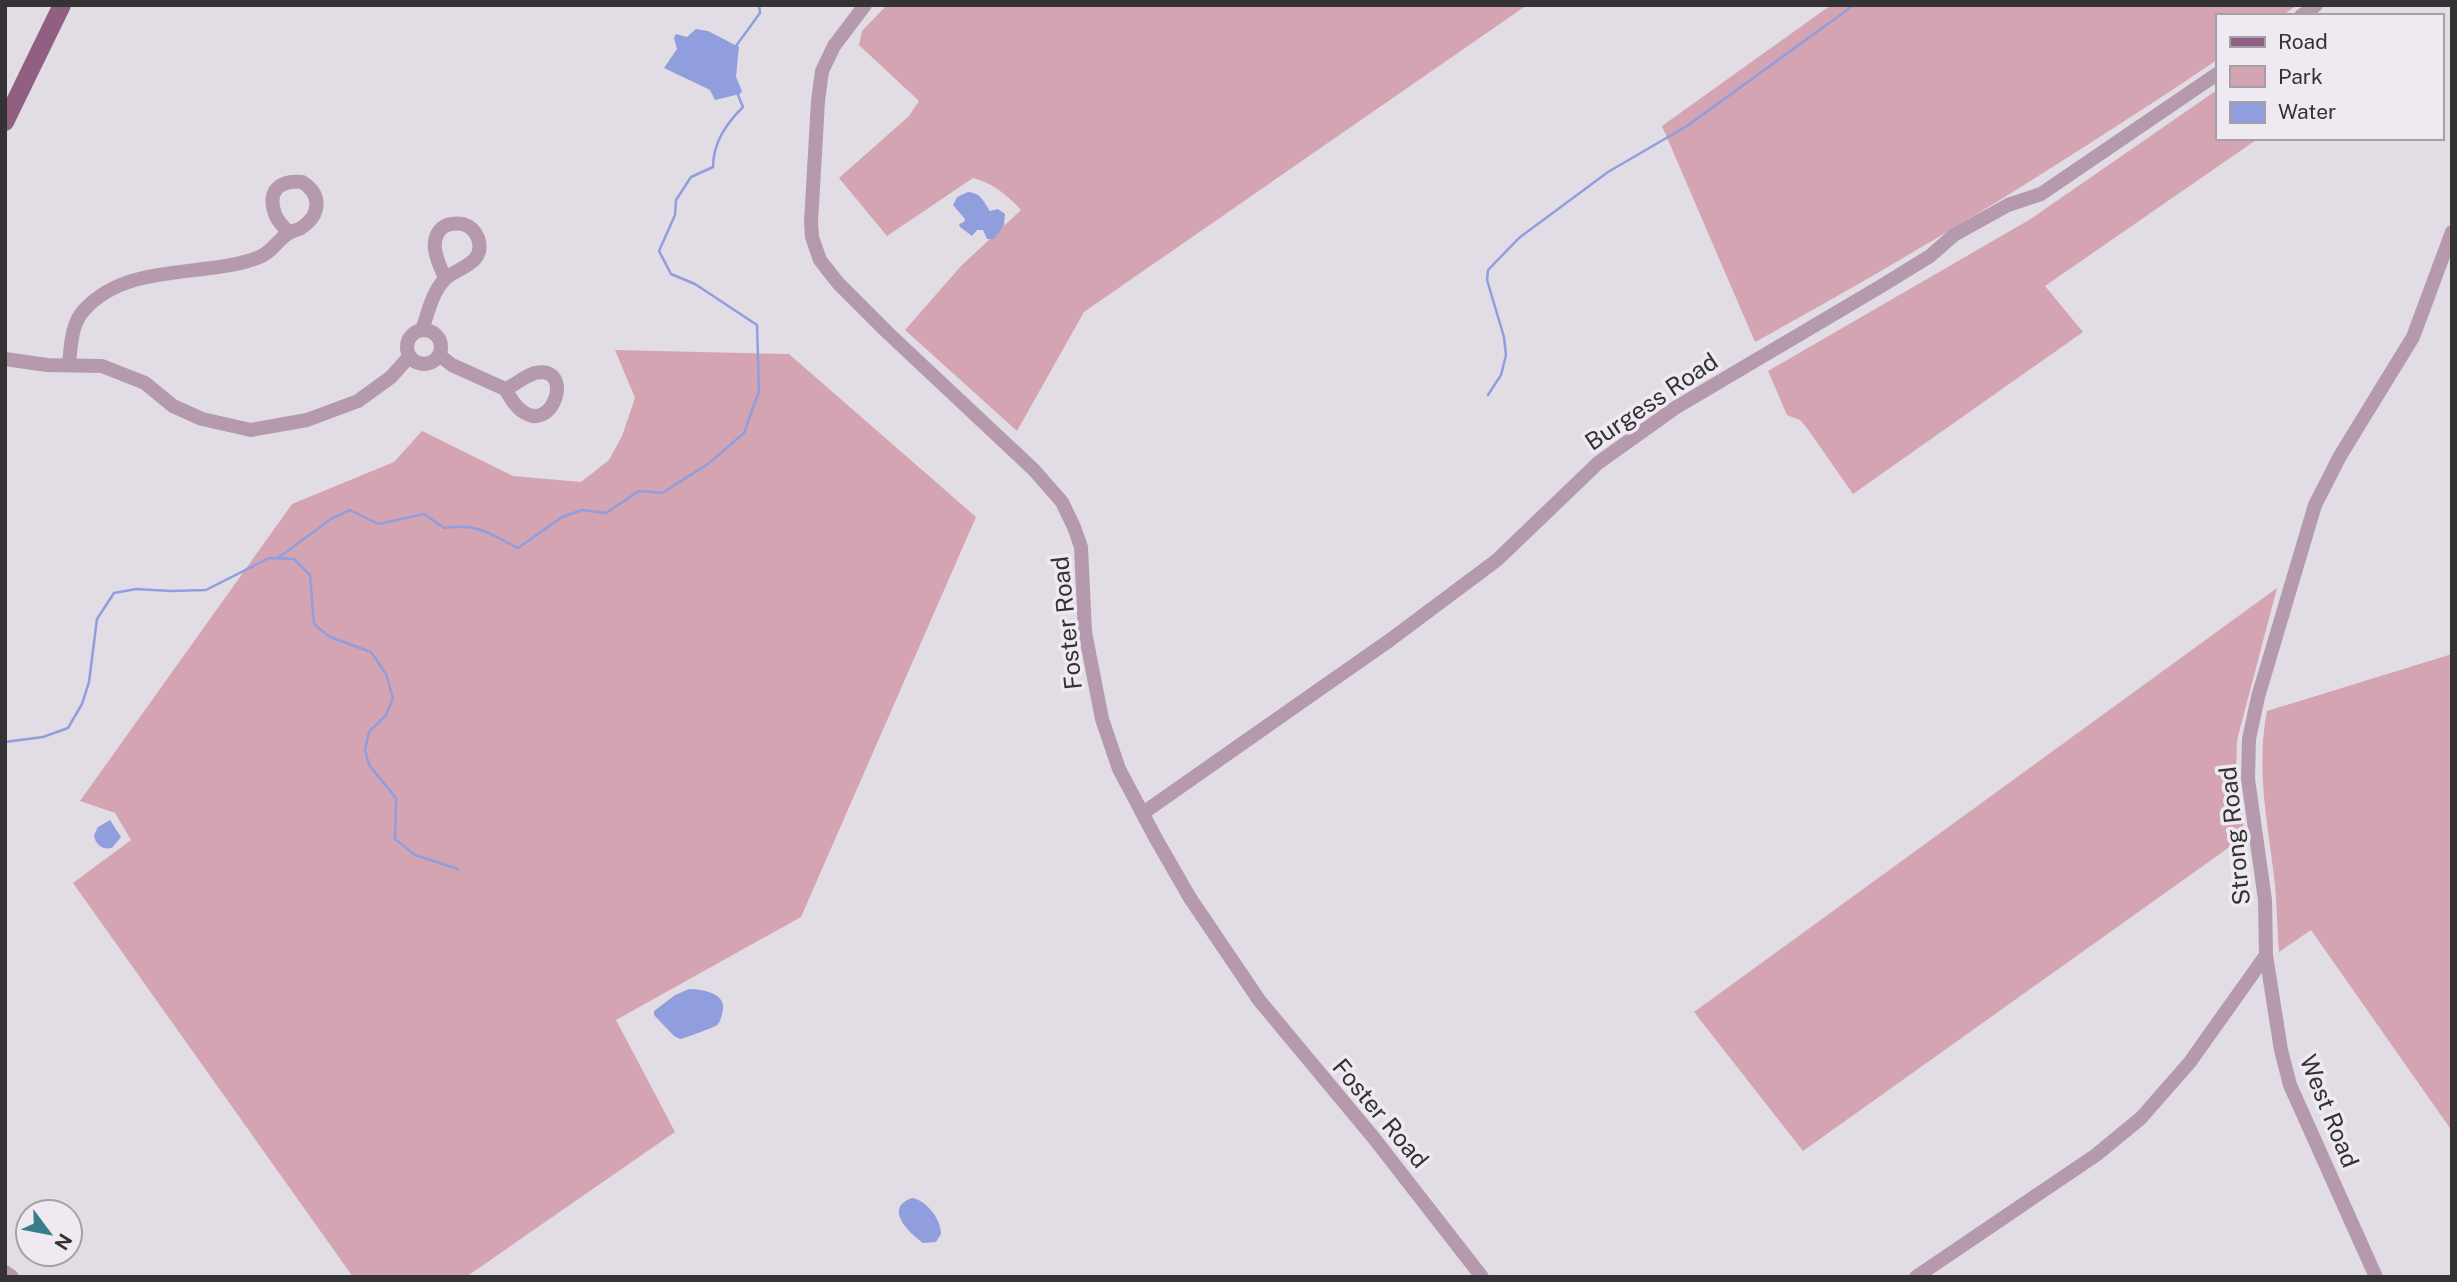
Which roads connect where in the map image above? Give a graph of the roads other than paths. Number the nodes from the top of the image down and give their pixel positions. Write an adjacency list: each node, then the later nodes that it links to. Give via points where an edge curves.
1 (62, 5): 4 (main road)
2 (865, 5): 14 (street, Foster Road, via 834,46 822,71 811,222 815,248 851,298 1034,470 1068,513 1081,547 1085,632 1102,719 1119,769)
3 (2216, 75): 14 (street, Burgess Road, via 2042,194 2008,205 1954,235 1930,256 1641,430 1598,463 1497,560)
4 (5, 122)
5 (2452, 232): 15 (street, Strong Road, via 2413,337 2315,505 2258,697 2248,769 2265,900)
6 (289, 233): 12 (street, via 260,258 156,275 110,291 77,321)
7 (445, 278): 8 (street)
8 (422, 330): 9 (street, via 435,333); 10 (street, via 408,338)
9 (439, 355): 10 (street, via 422,364); 13 (street)
10 (409, 357): 12 (street, via 358,401 307,420 251,430 202,419 173,406 127,374 102,366)
11 (5, 359): 12 (street)
12 (69, 364)
13 (505, 389)
14 (1143, 813): 18 (street, Foster Road, via 1190,898 1259,1000)
15 (2266, 955): 19 (street, via 2183,1072 2133,1126); 20 (street, West Road, via 2290,1085)
16 (5, 1272): 17 (street)
17 (12, 1277)
18 (1482, 1277)
19 (1916, 1277)
20 (2376, 1277)

